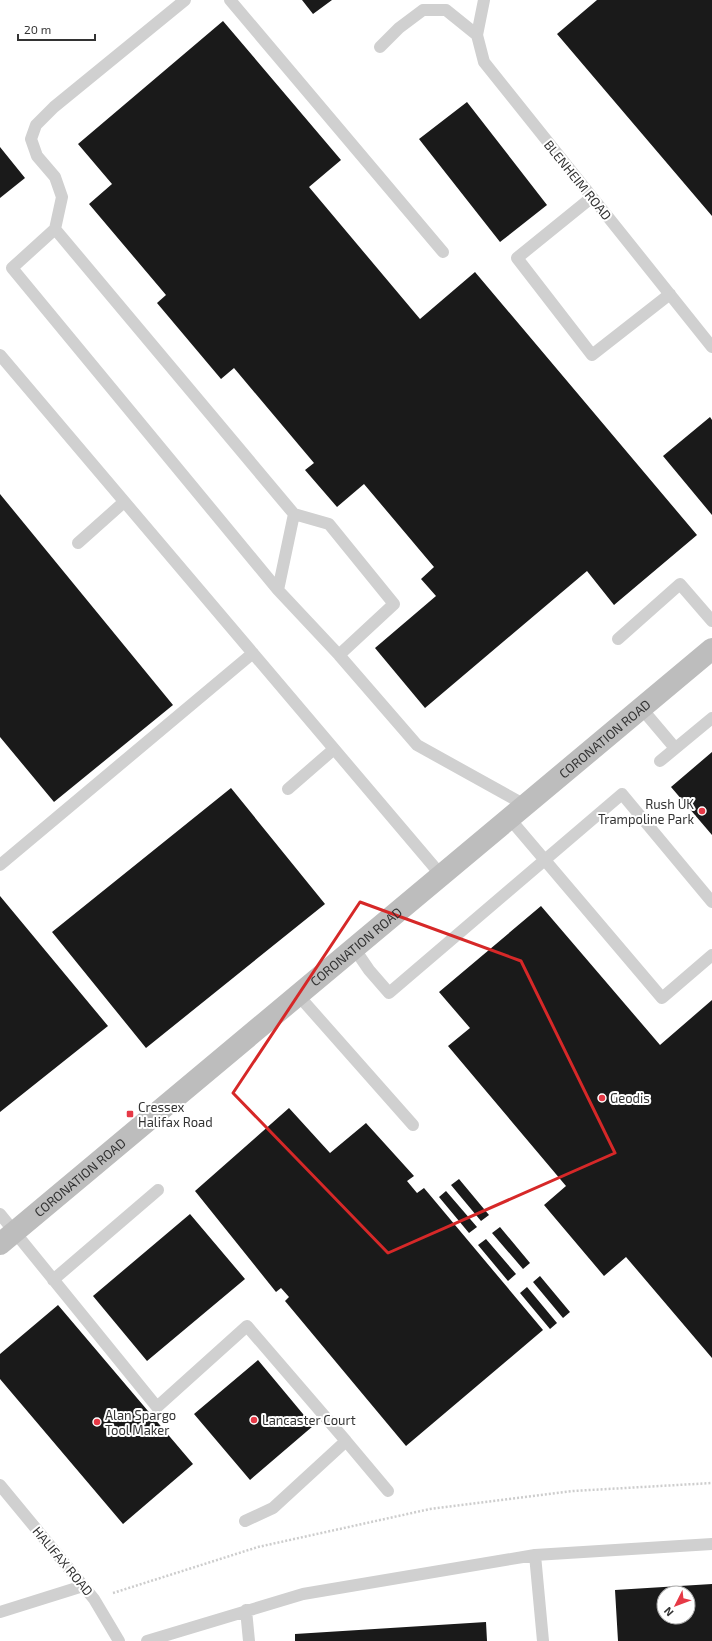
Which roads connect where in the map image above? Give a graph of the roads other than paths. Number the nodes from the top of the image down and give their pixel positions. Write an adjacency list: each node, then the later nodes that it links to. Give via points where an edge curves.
1 (185, 0): 7 (lane, via 54,107 36,125 32,139 37,156 55,177 62,197)
2 (230, 0): 8 (lane)
3 (484, 0): 4 (lane, BLENHEIM ROAD)
4 (478, 35): 5 (lane, via 446,10 423,10); 6 (lane, BLENHEIM ROAD, via 484,62)
5 (380, 47)
6 (591, 198): 9 (lane, BLENHEIM ROAD); 9 (lane, via 517,258 592,355)
7 (56, 229): 13 (lane); 15 (lane, via 12,268)
8 (443, 252)
9 (670, 294): 10 (lane, BLENHEIM ROAD)
10 (712, 347)
11 (0, 355): 12 (lane)
12 (124, 502): 14 (lane); 19 (lane)
13 (294, 514): 15 (lane); 20 (lane, via 329,524 394,604)
14 (78, 543)
15 (278, 590): 20 (lane)
16 (712, 621): 17 (lane, via 680,584)
17 (618, 639)
18 (712, 649): 21 (street, CORONATION ROAD)
19 (253, 653): 24 (lane); 29 (lane)
20 (339, 655): 27 (lane, via 417,745)
21 (642, 709): 23 (lane); 27 (street, CORONATION ROAD)
22 (712, 718): 23 (lane)
23 (676, 748): 25 (lane)
24 (334, 749): 26 (lane); 30 (lane)
25 (660, 761)
26 (288, 789)
27 (517, 811): 28 (lane); 30 (street, CORONATION ROAD)
28 (545, 860): 31 (lane, via 622,794); 32 (lane, via 389,993); 33 (lane, via 662,998)
29 (0, 865)
30 (441, 875): 32 (street, CORONATION ROAD)
31 (712, 902)
32 (354, 948): 34 (street, CORONATION ROAD)
33 (712, 955)
34 (298, 995): 35 (lane); 38 (street, CORONATION ROAD)
35 (413, 1125)
36 (158, 1190): 39 (lane)
37 (0, 1214): 38 (lane)
38 (7, 1238): 39 (lane)
39 (53, 1280): 40 (lane, via 157,1407 248,1326)
40 (346, 1441): 42 (lane); 43 (lane, via 273,1508)
41 (0, 1485): 46 (lane, HALIFAX ROAD)
42 (388, 1490)
43 (245, 1521)
44 (712, 1544): 45 (lane)
45 (535, 1555): 47 (lane, via 303,1594); 52 (lane)
46 (83, 1586): 48 (lane); 49 (lane, HALIFAX ROAD)
47 (246, 1610): 50 (lane); 51 (lane)
48 (0, 1612)
49 (119, 1641)
50 (147, 1641)
51 (249, 1641)
52 (543, 1641)

